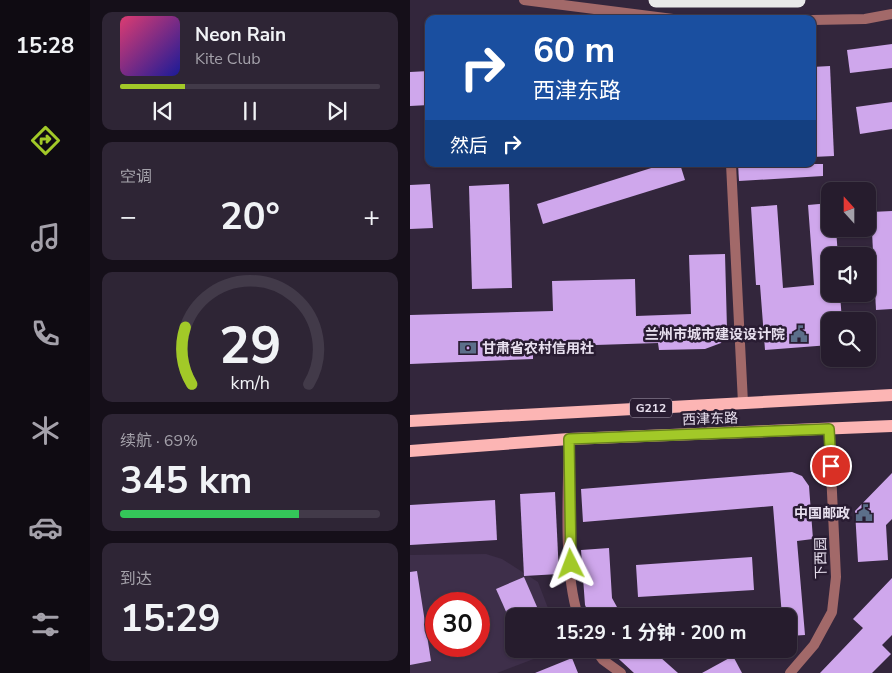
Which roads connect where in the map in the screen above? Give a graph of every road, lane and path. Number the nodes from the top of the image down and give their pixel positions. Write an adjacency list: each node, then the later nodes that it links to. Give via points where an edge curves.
1 (524, 0): 5 (street)
2 (656, 0): 3 (highway)
3 (798, 0)
4 (892, 14): 6 (street, via 865,19)
5 (642, 15)
6 (816, 20)
7 (731, 167): 9 (street)
8 (892, 395): 9 (main road, 西津东路 / G212)
9 (744, 403): 10 (main road, 西津东路 / G212)
10 (410, 421)
11 (892, 426): 12 (main road, 西津东路 / G212)
12 (829, 429): 13 (main road, 西津东路 / G212); 18 (street, 下西园, via 836,577 832,612 814,645)
13 (569, 439): 14 (main road, 西津东路 / G212); 15 (street, via 568,514 572,598)
14 (410, 451)
15 (575, 608)
16 (602, 658): 17 (street)
17 (621, 673)
18 (790, 673)

